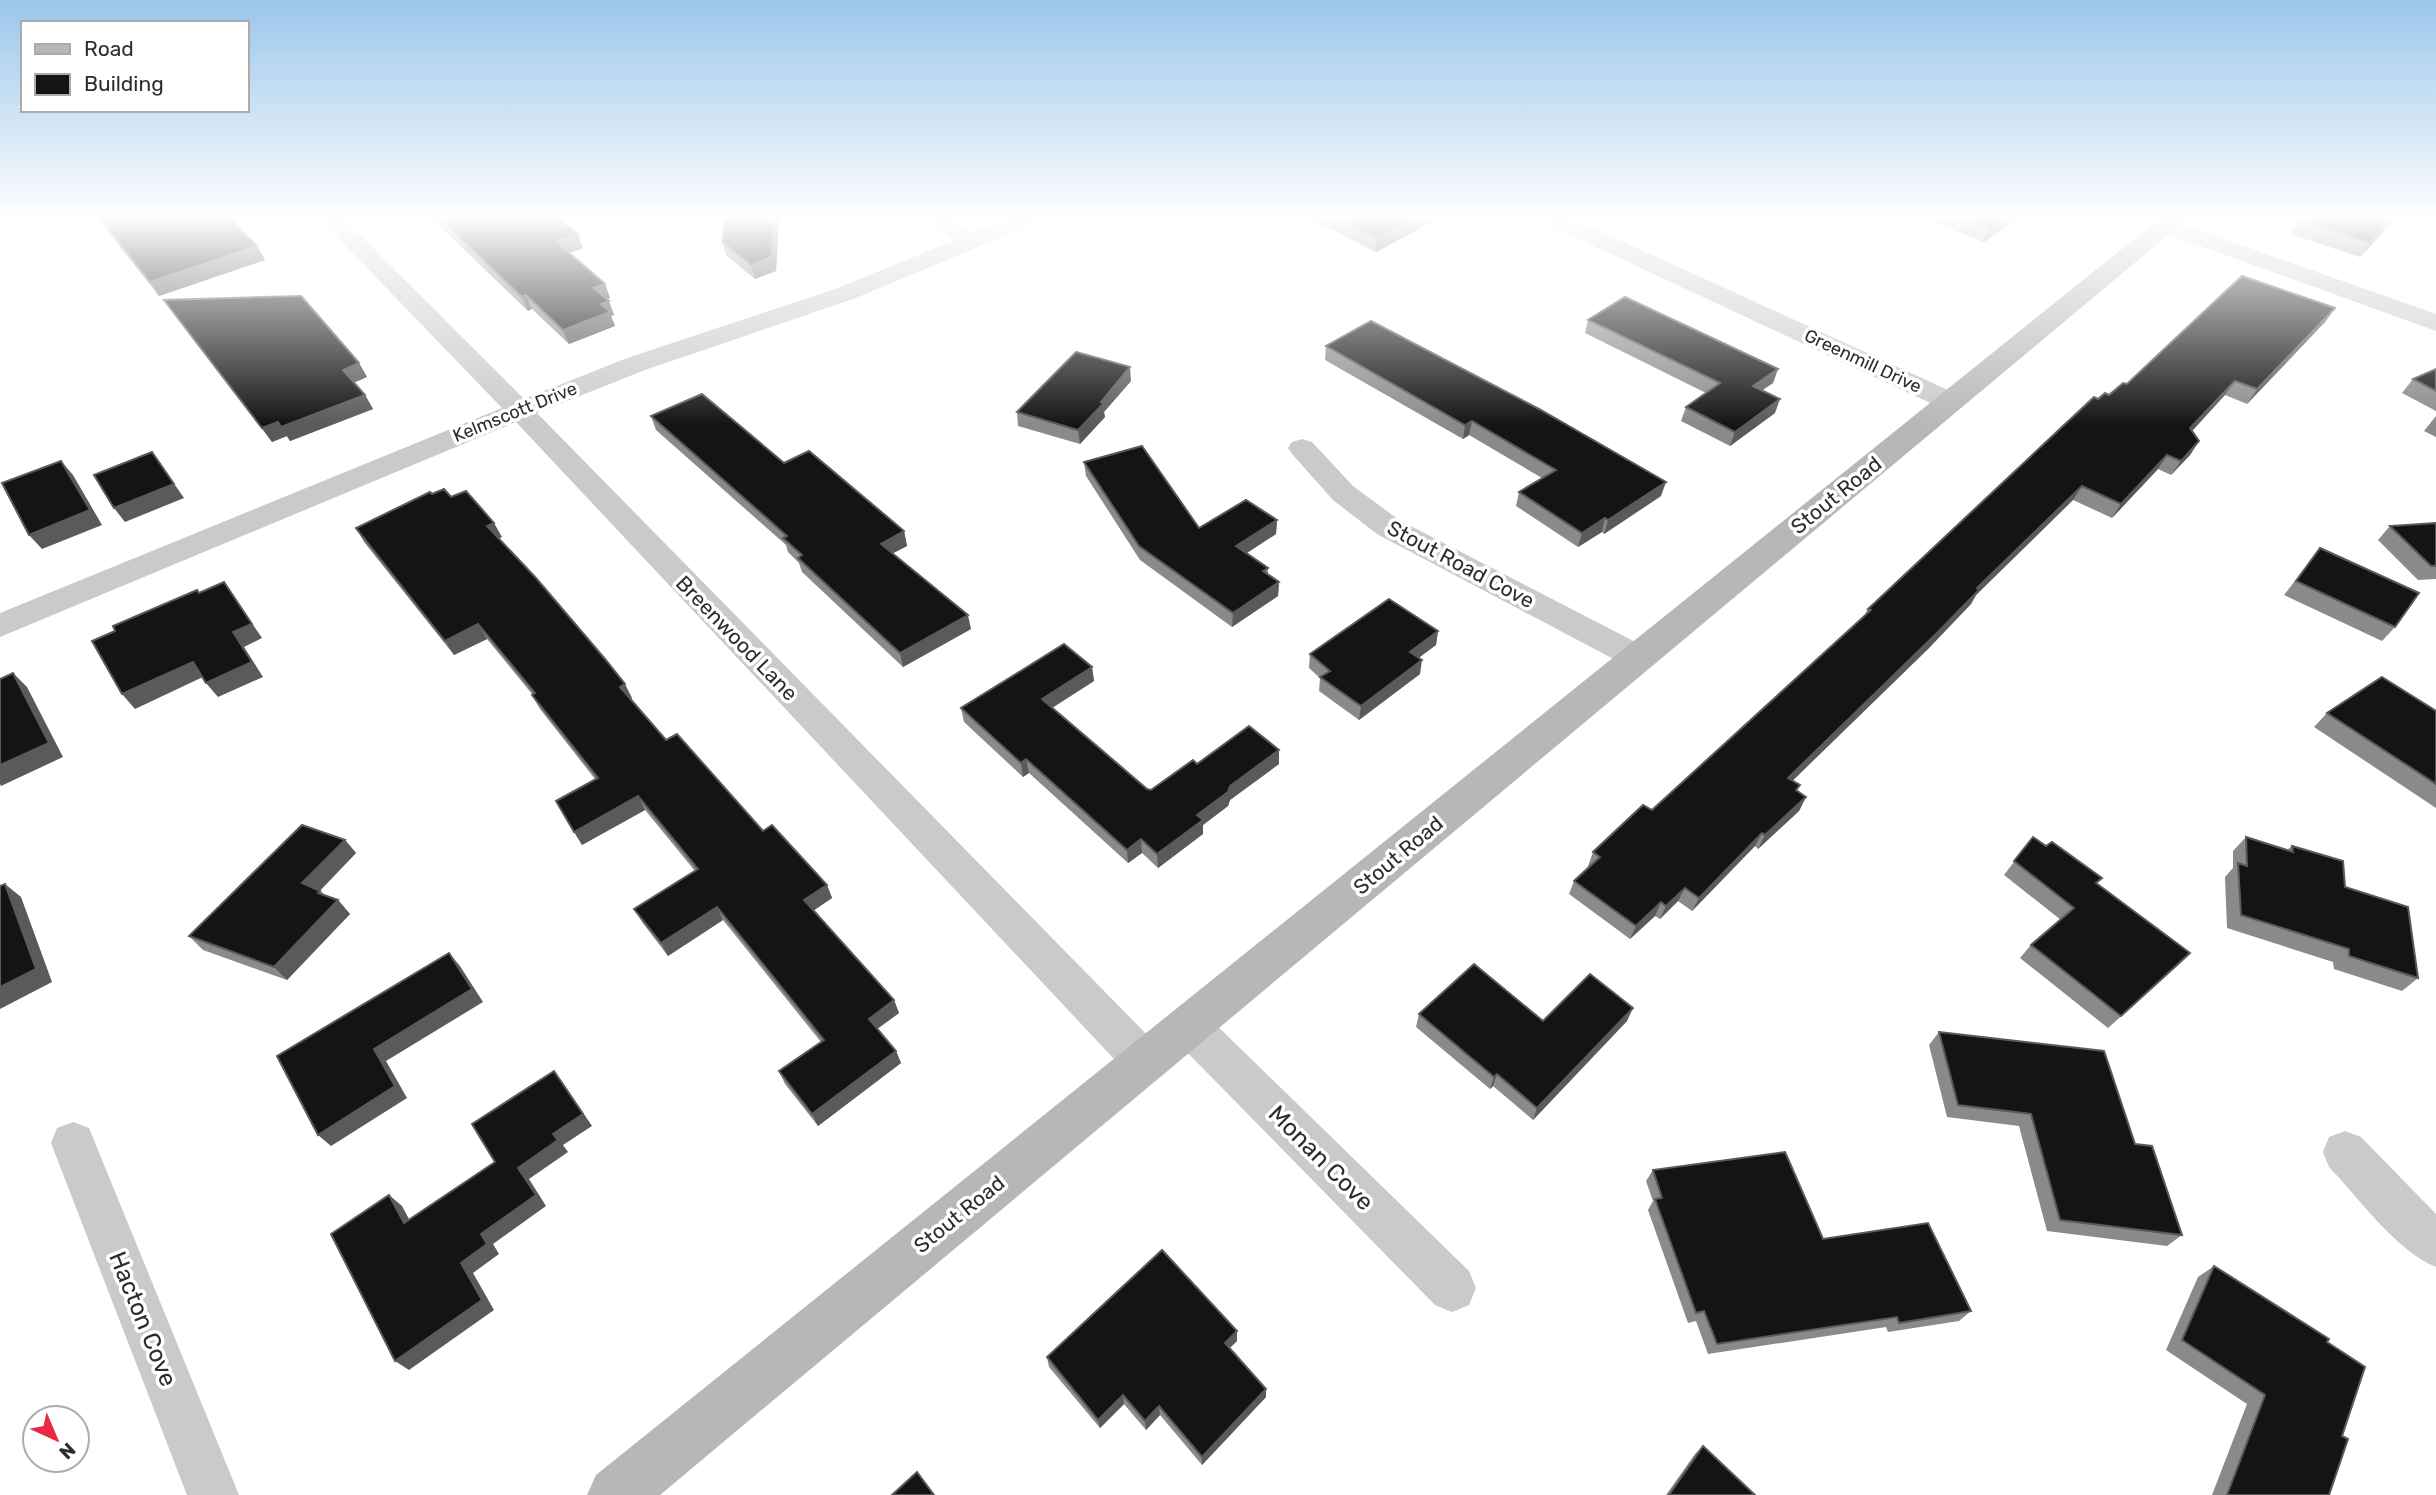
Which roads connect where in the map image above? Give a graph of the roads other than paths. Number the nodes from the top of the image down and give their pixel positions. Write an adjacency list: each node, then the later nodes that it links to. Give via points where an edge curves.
1 (396, 285): 8 (street, Breenwood Lane)
2 (867, 285): 8 (street, Kelmscott Drive, via 636,364)
3 (1697, 285): 7 (street, Greenmill Drive)
4 (2095, 285): 7 (street, Stout Road)
5 (2338, 285): 6 (street)
6 (2436, 323)
7 (1951, 402): 11 (street, Stout Road)
8 (519, 410): 10 (street, Kelmscott Drive); 13 (street, Breenwood Lane)
9 (1302, 448): 11 (street, Stout Road Cove, via 1343,493 1388,527)
10 (0, 626)
11 (1637, 657): 12 (street, Stout Road)
12 (1190, 1027): 13 (street, Stout Road); 17 (street, Monan Cove)
13 (1145, 1062): 19 (street, Stout Road)
14 (73, 1143): 18 (street, Hacton Cove)
15 (2345, 1152): 16 (street)
16 (2436, 1244)
17 (1452, 1288)
18 (213, 1495)
19 (616, 1495)

